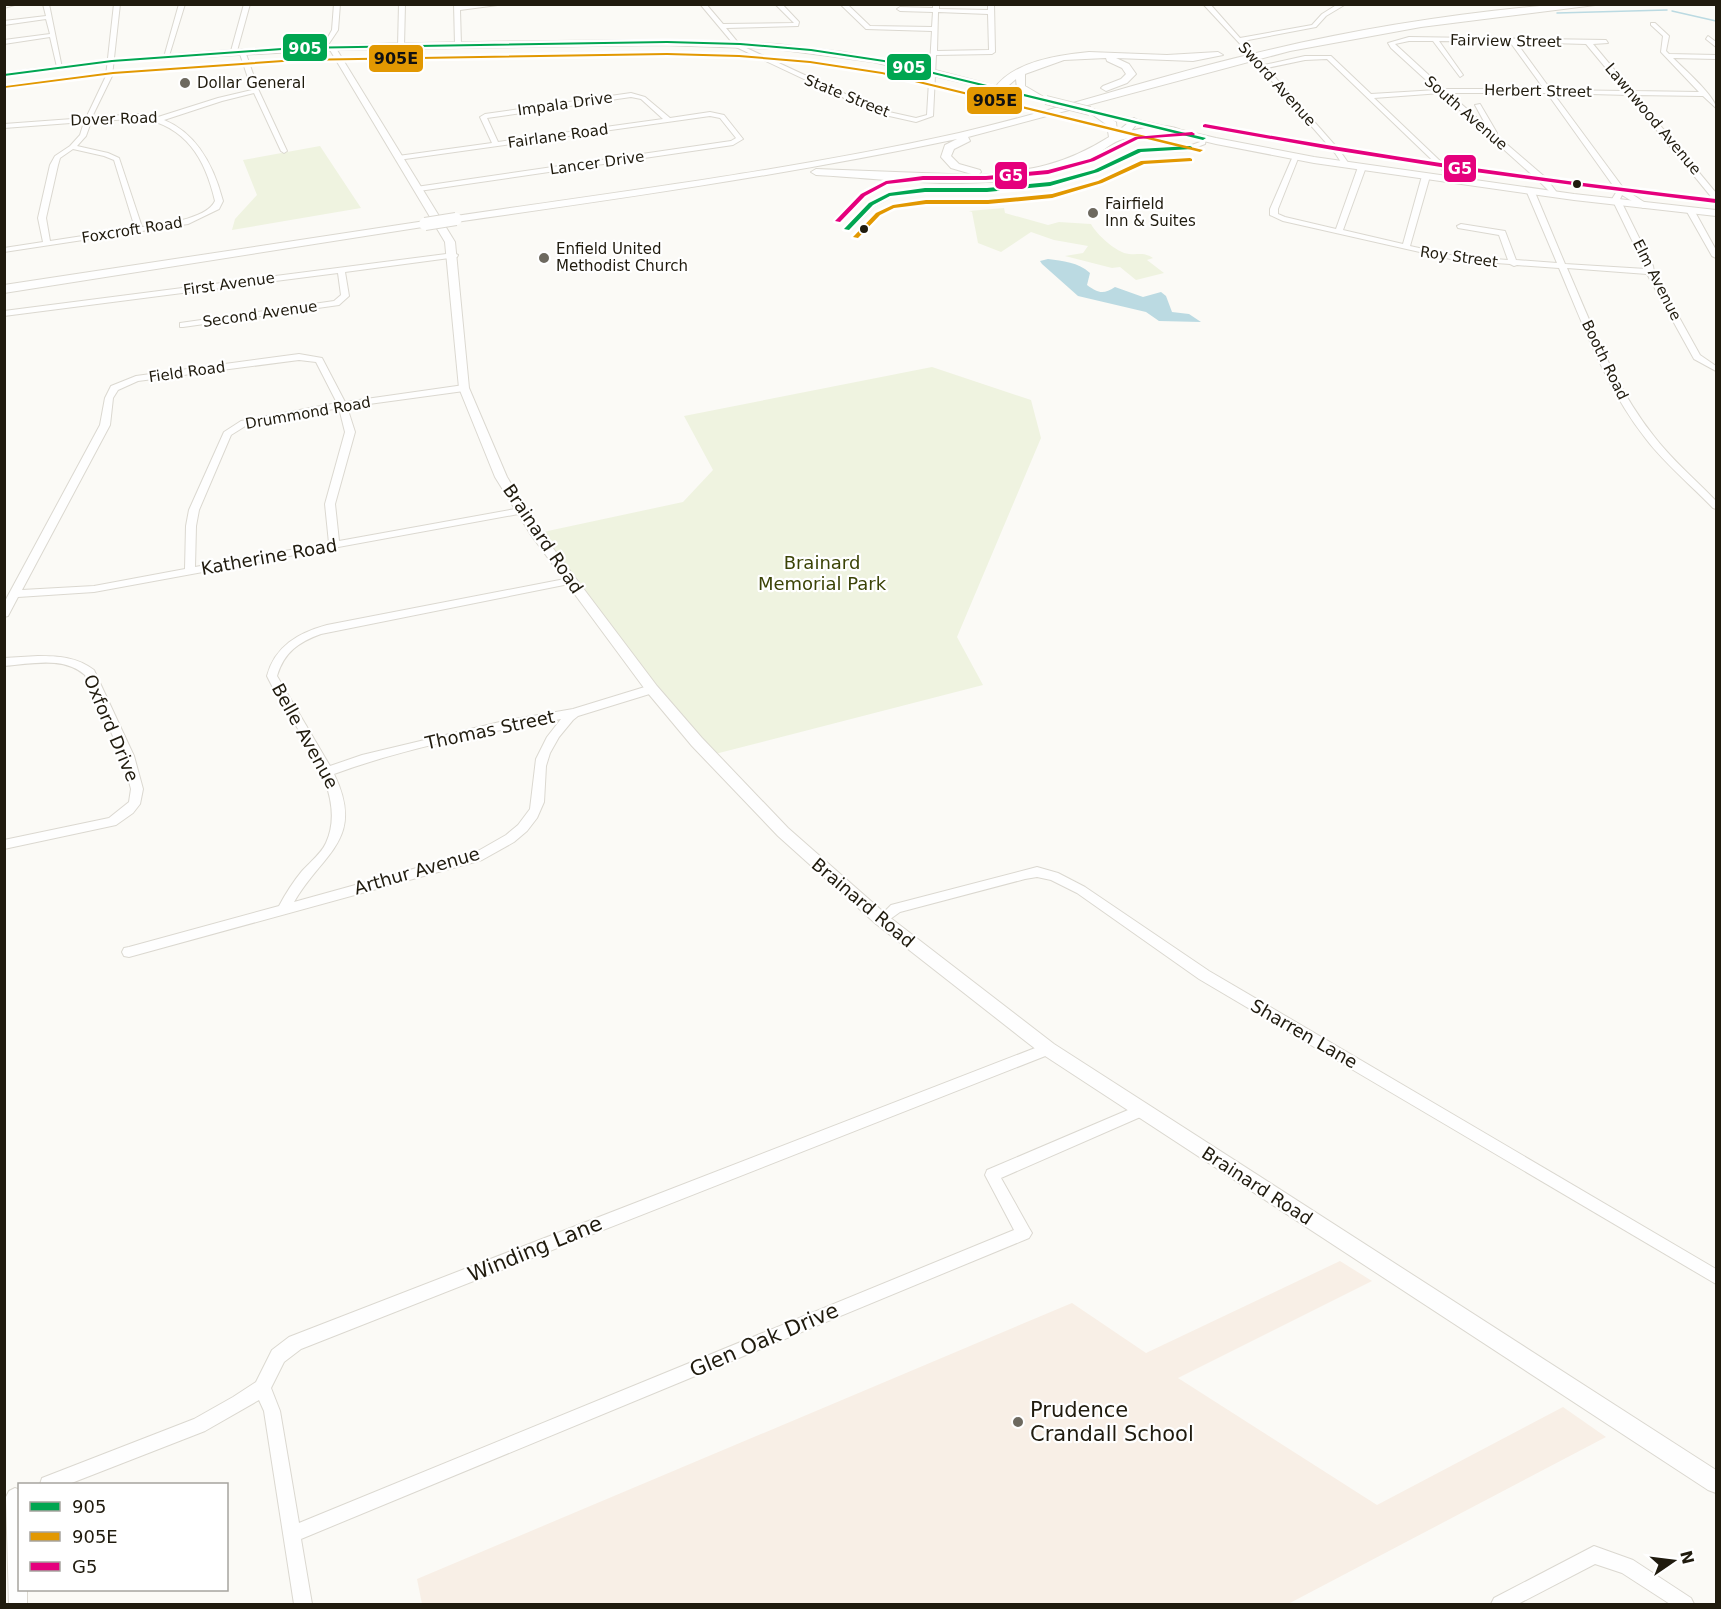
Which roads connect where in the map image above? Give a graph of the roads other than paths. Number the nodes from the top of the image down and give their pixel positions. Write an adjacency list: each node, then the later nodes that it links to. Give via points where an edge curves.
1 (15, 4): 16 (street)
2 (46, 4): 21 (street)
3 (117, 4): 46 (street)
4 (182, 4): 43 (street)
5 (247, 4): 41 (street)
6 (337, 4): 39 (street, via 335,30)
7 (402, 4): 38 (street)
8 (502, 4): 17 (street)
9 (703, 4): 24 (street)
10 (778, 4): 24 (street, via 797,24)
11 (843, 4): 25 (street, via 863,26)
12 (1206, 4): 34 (street, Sword Avenue)
13 (1343, 4): 34 (street, via 1324,15 1318,24)
14 (1539, 4): 40 (highway, via 1394,23)
15 (1599, 4): 69 (highway, via 1439,21 1318,42 1206,68)
16 (4, 6)
17 (457, 6): 36 (street)
18 (936, 7): 19 (street); 20 (street); 25 (street)
19 (991, 8): 42 (street, via 992,52)
20 (900, 9)
21 (48, 17): 22 (street); 26 (street)
22 (4, 23)
23 (1653, 24): 44 (street, via 1666,36 1662,49)
24 (721, 26): 35 (street)
25 (935, 29): 42 (street)
26 (53, 35): 31 (street); 48 (street)
27 (1708, 38): 37 (street)
28 (1406, 40): 29 (street, Fairview Street); 56 (street, South Avenue, via 1390,45)
29 (1435, 40): 30 (street, Fairview Street); 51 (street)
30 (1512, 41): 32 (street, Fairview Street); 55 (street)
31 (4, 42)
32 (1588, 42): 33 (street, Fairview Street); 57 (street, Lawnwood Avenue)
33 (1606, 42)
34 (1241, 43): 47 (street, Sword Avenue, bridge)
35 (736, 44): 36 (main road); 49 (main road, via 840,54); 49 (street, State Street, via 878,112 916,120 930,116)
36 (458, 45): 38 (main road)
37 (1716, 45)
38 (401, 46): 39 (main road)
39 (328, 47): 41 (main road); 81 (main road, Brainard Road)
40 (1269, 47): 53 (highway, via 1182,59 1067,56 1030,67); 59 (highway)
41 (238, 51): 43 (main road); 54 (street)
42 (934, 53): 49 (street)
43 (166, 56): 46 (main road)
44 (1669, 56): 45 (street); 58 (street)
45 (1716, 57)
46 (112, 61): 48 (main road); 66 (street)
47 (1261, 65): 60 (street, via 1329,57); 82 (street, Sword Avenue)
48 (60, 67): 50 (main road)
49 (932, 72): 53 (main road)
50 (4, 75)
51 (1460, 75)
52 (1022, 76): 53 (highway); 59 (highway, via 1049,63 1082,57 1108,59 1130,69 1126,80); 61 (highway, via 1020,87)
53 (999, 88): 61 (main road)
54 (256, 91): 67 (street, Dover Road); 79 (street)
55 (1548, 91): 56 (street, Herbert Street); 57 (street, Herbert Street); 89 (street)
56 (1442, 92): 60 (street, Herbert Street); 76 (street, South Avenue)
57 (1630, 92): 58 (street, Herbert Street); 91 (street, Lawnwood Avenue)
58 (1706, 94): 63 (street)
59 (1088, 96): 96 (highway, via 846,152)
60 (1371, 96): 86 (street)
61 (1042, 99): 64 (main road, bridge)
62 (1478, 105): 76 (street)
63 (1716, 106)
64 (1092, 111): 70 (main road); 74 (highway, via 1112,124)
65 (718, 114): 68 (street, Fairlane Road); 87 (street, Lancer Drive, via 740,139 738,142)
66 (89, 119): 67 (street, Dover Road); 71 (street, Dover Road); 78 (street, via 83,136)
67 (160, 119): 100 (street, Foxcroft Road, via 198,147 219,201 216,207 188,222)
68 (669, 120): 77 (street, Fairlane Road); 77 (street, Impala Drive, via 643,98 631,95 487,115 483,117)
69 (1025, 120): 74 (highway, via 955,143 946,157 955,166 969,171 1011,172 1073,157); 85 (highway, via 884,152)
70 (1134, 121): 72 (main road); 74 (highway)
71 (8, 125): 73 (street)
72 (1177, 132): 74 (highway, via 1137,132); 75 (main road)
73 (4, 133)
74 (1113, 137): 85 (highway, via 1065,164 1011,176 802,172)
75 (1203, 138): 80 (main road); 99 (street, via 1204,142 1193,148 1147,148 1082,176 1040,184 889,195 871,204)
76 (1498, 141): 90 (street, South Avenue)
77 (496, 144): 81 (street, Fairlane Road)
78 (72, 147): 100 (street, via 117,159); 102 (street, via 57,157 54,165 42,218)
79 (284, 151)
80 (1296, 156): 82 (main road); 101 (street, Roy Street, via 1274,214)
81 (398, 158): 87 (main road, Brainard Road)
82 (1345, 164): 83 (main road)
83 (1362, 167): 84 (main road); 101 (street)
84 (1426, 176): 86 (main road); 104 (street)
85 (731, 177): 96 (highway)
86 (1455, 180): 88 (main road)
87 (419, 189): 106 (main road, Brainard Road, via 444,229)
88 (1530, 190): 90 (main road); 109 (street, Booth Road)
89 (1622, 190): 92 (street); 93 (street)
90 (1554, 194): 92 (main road)
91 (1716, 197)
92 (1617, 202): 93 (main road); 111 (street, Elm Avenue)
93 (1646, 206): 94 (main road)
94 (1690, 210): 95 (main road); 103 (street)
95 (1716, 213)
96 (454, 216): 97 (highway, bridge)
97 (423, 221): 112 (highway); 113 (highway)
98 (1461, 226): 108 (street, via 1502,233)
99 (847, 229)
100 (139, 230): 102 (street, Foxcroft Road)
101 (1339, 232): 104 (street, Roy Street)
102 (47, 244): 105 (street, Foxcroft Road)
103 (1714, 247): 107 (street)
104 (1406, 249): 108 (street, Roy Street)
105 (4, 250)
106 (453, 255): 110 (street, First Avenue); 117 (main road, Brainard Road)
107 (1716, 256)
108 (1514, 264): 109 (street, Roy Street)
109 (1562, 266): 111 (street, Roy Street); 119 (street, Booth Road, via 1603,361 1635,419)
110 (341, 269): 114 (street, First Avenue); 115 (street, Second Avenue, via 345,296 336,303)
111 (1650, 272): 116 (street, Elm Avenue, via 1697,357)
112 (4, 281)
113 (4, 289)
114 (4, 314)
115 (183, 325)
116 (1716, 369)
117 (465, 388): 118 (street, Drummond Road); 120 (main road, Brainard Road, via 487,448)
118 (342, 405): 121 (street, Field Road, via 349,424 349,439 330,504); 122 (street, Drummond Road, via 244,423 227,434 194,510); 124 (street, Field Road, via 324,366 308,357 136,379 114,388 105,425)
119 (1716, 506)
120 (521, 511): 121 (street, Katherine Road); 123 (main road, Brainard Road)
121 (334, 545): 122 (street, Katherine Road)
122 (190, 572): 124 (street, Katherine Road, via 94,589)
123 (570, 581): 127 (main road, Brainard Road); 129 (street, Belle Avenue, via 327,628 290,644 280,653 272,676 280,697)
124 (15, 594): 125 (street, Field Road)
125 (4, 614)
126 (4, 662): 130 (street, Oxford Drive, via 53,660 83,665 132,766 137,789 127,812 112,822)
127 (652, 689): 128 (street, Thomas Street); 132 (main road, Brainard Road, via 783,832)
128 (573, 713): 129 (street, Thomas Street, via 504,724 362,759); 131 (street, Arthur Avenue, via 563,722 542,759 535,813 502,844 482,855)
129 (327, 772): 131 (street, Belle Avenue, via 340,809 335,835)
130 (4, 845)
131 (285, 908): 133 (street)
132 (882, 920): 134 (main road, Brainard Road); 136 (street, Sharren Lane, via 896,908 1009,877 1037,872 1054,876 1081,890 1204,975)
133 (129, 952)
134 (1048, 1049): 135 (main road, Brainard Road); 137 (street, Winding Lane, via 295,1343 278,1356)
135 (1140, 1111): 138 (main road, Brainard Road); 141 (street, Glen Oak Drive, via 992,1175 1024,1233)
136 (1716, 1277)
137 (262, 1388): 139 (street, via 199,1425); 141 (street, via 272,1411)
138 (1716, 1482)
139 (53, 1483)
140 (13, 1498): 142 (street)
141 (293, 1534): 143 (street)
142 (18, 1605)
143 (303, 1605)
144 (1500, 1605): 145 (street, via 1594,1555 1627,1566)
145 (1685, 1605)

